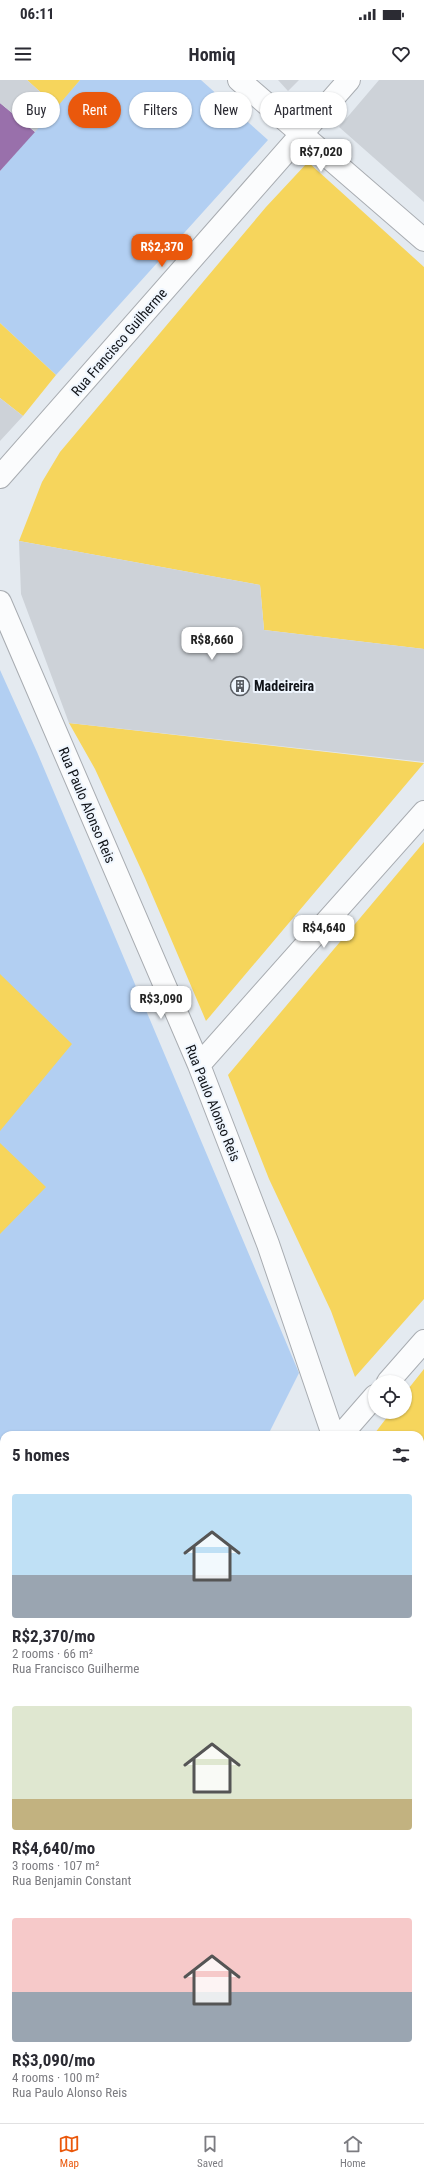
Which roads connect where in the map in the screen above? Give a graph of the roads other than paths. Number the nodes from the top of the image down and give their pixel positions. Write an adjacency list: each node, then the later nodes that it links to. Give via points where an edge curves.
1 (239, 80): 3 (street)
2 (349, 80): 3 (street, Rua Francisco Guilherme)
3 (302, 134): 4 (street); 5 (street, Rua Francisco Guilherme)
4 (424, 240)
5 (0, 477)
6 (0, 602): 8 (street, Rua Paulo Alonso Reis)
7 (424, 812): 8 (street)
8 (199, 1065): 12 (street, Rua Paulo Alonso Reis, via 268,1244)
9 (424, 1341): 10 (street)
10 (394, 1375)
11 (368, 1404): 13 (street)
12 (332, 1431)
13 (344, 1431)

